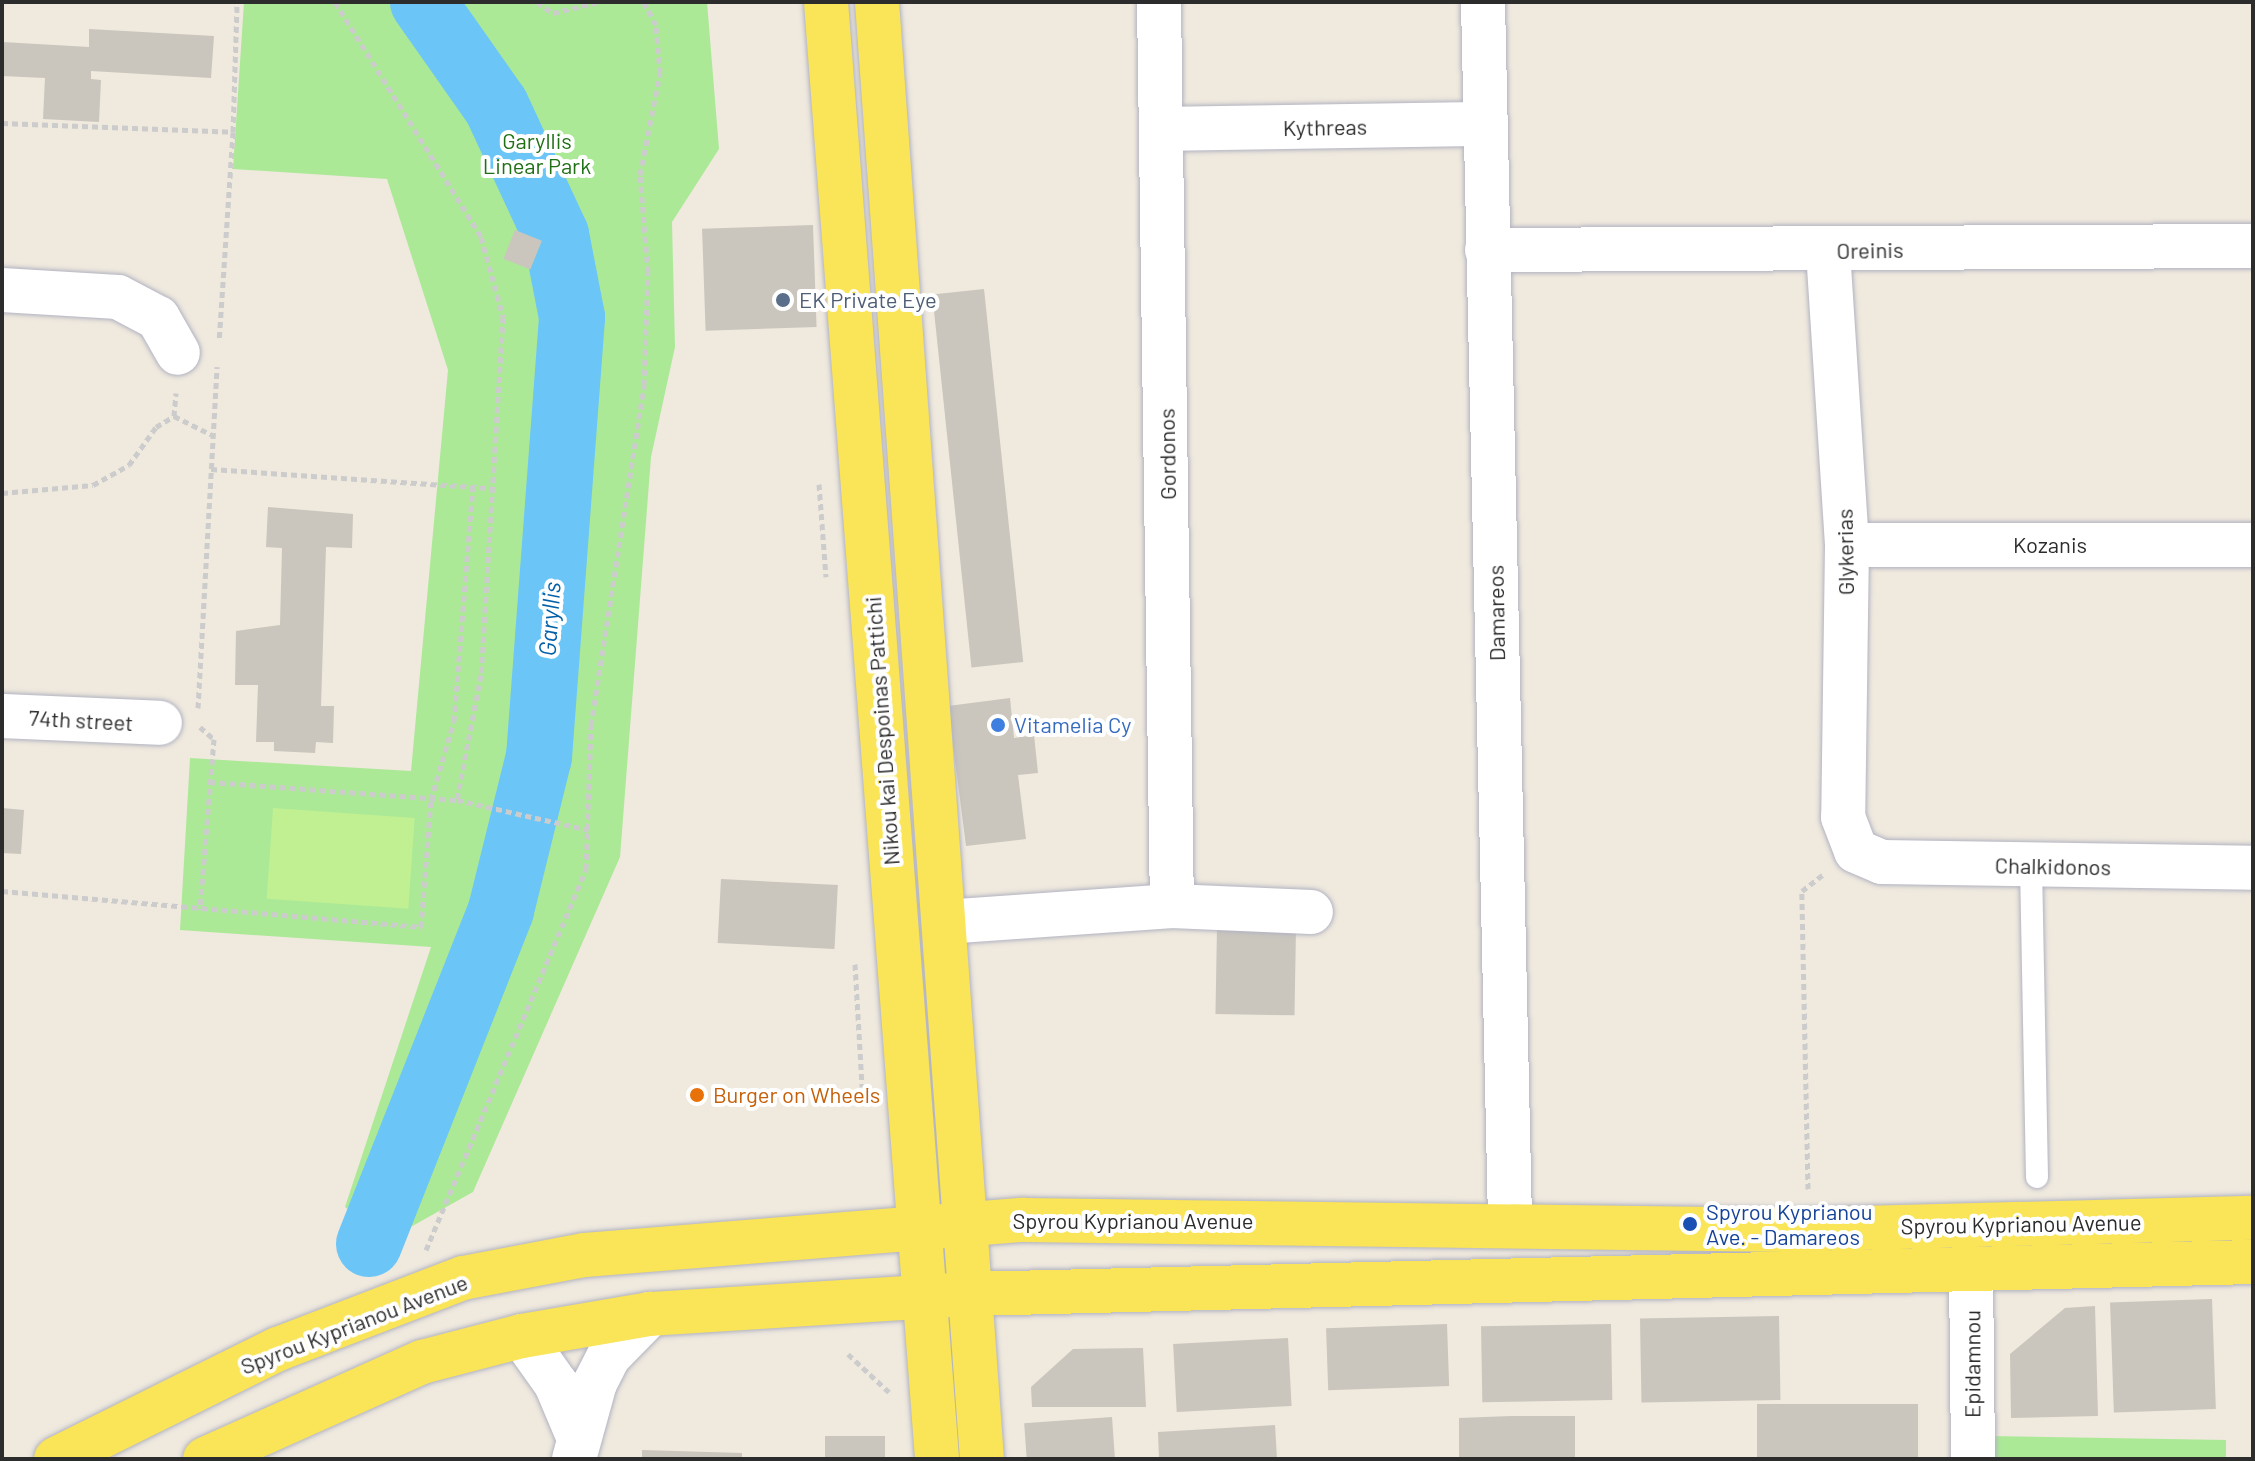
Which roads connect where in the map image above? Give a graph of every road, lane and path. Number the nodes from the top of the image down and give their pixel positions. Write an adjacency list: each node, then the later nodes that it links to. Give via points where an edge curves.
1 (237, 2): 13 (path)
2 (335, 2): 22 (path, via 481,237 503,317)
3 (537, 2): 4 (path, via 553,13)
4 (599, 2)
5 (826, 2): 44 (main road, Nikou kai Despoinas Pattichi)
6 (877, 2): 39 (main road, Nikou kai Despoinas Pattichi)
7 (1159, 2): 12 (street, Gordonos)
8 (1483, 2): 11 (street, Damareos)
9 (649, 3): 31 (path, via 660,73 640,175 648,272 644,385 591,725)
10 (2, 123): 13 (path)
11 (1486, 124): 12 (street, Kythreas); 15 (street, Damareos)
12 (1164, 129): 36 (street, Gordonos)
13 (233, 132): 19 (path)
14 (2253, 246): 16 (street, Oreinis)
15 (1487, 250): 16 (street, Oreinis); 45 (street, Damareos)
16 (1828, 251): 24 (street, Glykerias)
17 (2, 290): 18 (street, via 118,297 158,318)
18 (178, 353)
19 (213, 436): 20 (path); 23 (path, via 174,416 156,427 129,465 93,485)
20 (211, 469): 21 (path); 27 (path)
21 (473, 486): 22 (path); 29 (path, via 454,721)
22 (492, 488): 30 (path, via 481,675)
23 (2, 493)
24 (1847, 545): 25 (street, Kozanis); 32 (street, Glykerias, via 1843,817)
25 (2253, 545)
26 (2, 716): 27 (street, 74th street)
27 (179, 724): 28 (path, via 214,739)
28 (210, 782): 29 (path); 37 (path)
29 (431, 800): 30 (path); 37 (path, via 421,927)
30 (457, 800): 31 (path)
31 (589, 830): 46 (path, via 586,869 568,917)
32 (1856, 851): 33 (street, Chalkidonos, via 1882,862); 41 (path, via 1802,891)
33 (2031, 865): 34 (street, Chalkidonos); 40 (lane)
34 (2253, 868)
35 (2, 891): 37 (path)
36 (1172, 906): 38 (street); 39 (street)
37 (200, 909)
38 (1311, 912)
39 (944, 922): 43 (main road, Nikou kai Despoinas Pattichi)
40 (2037, 1177)
41 (1809, 1202)
42 (2253, 1218): 45 (main road, Spyrou Kyprianou Avenue, via 1787,1230)
43 (966, 1222): 44 (main road, Spyrou Kyprianou Avenue); 45 (main road, Spyrou Kyprianou Avenue); 49 (main road, Nikou kai Despoinas Pattichi)
44 (919, 1224): 50 (main road, Nikou kai Despoinas Pattichi); 56 (main road, Spyrou Kyprianou Avenue, via 585,1255 463,1278 278,1349)
45 (1510, 1224)
46 (423, 1258)
47 (2253, 1262): 48 (main road, Spyrou Kyprianou Avenue)
48 (1971, 1269): 49 (main road, Spyrou Kyprianou Avenue); 60 (street, Epidamnou)
49 (971, 1294): 50 (main road, Spyrou Kyprianou Avenue); 59 (main road, Nikou kai Despoinas Pattichi)
50 (922, 1295): 51 (main road, Spyrou Kyprianou Avenue); 58 (main road, Nikou kai Despoinas Pattichi)
51 (650, 1314): 52 (main road, Spyrou Kyprianou Avenue); 55 (street, via 609,1356)
52 (522, 1336): 55 (street, via 556,1384); 57 (main road, Spyrou Kyprianou Avenue, via 422,1362)
53 (848, 1354): 54 (path, via 878,1377)
54 (894, 1398)
55 (576, 1448)
56 (56, 1459)
57 (205, 1459)
58 (937, 1459)
59 (982, 1459)
60 (1973, 1459)

